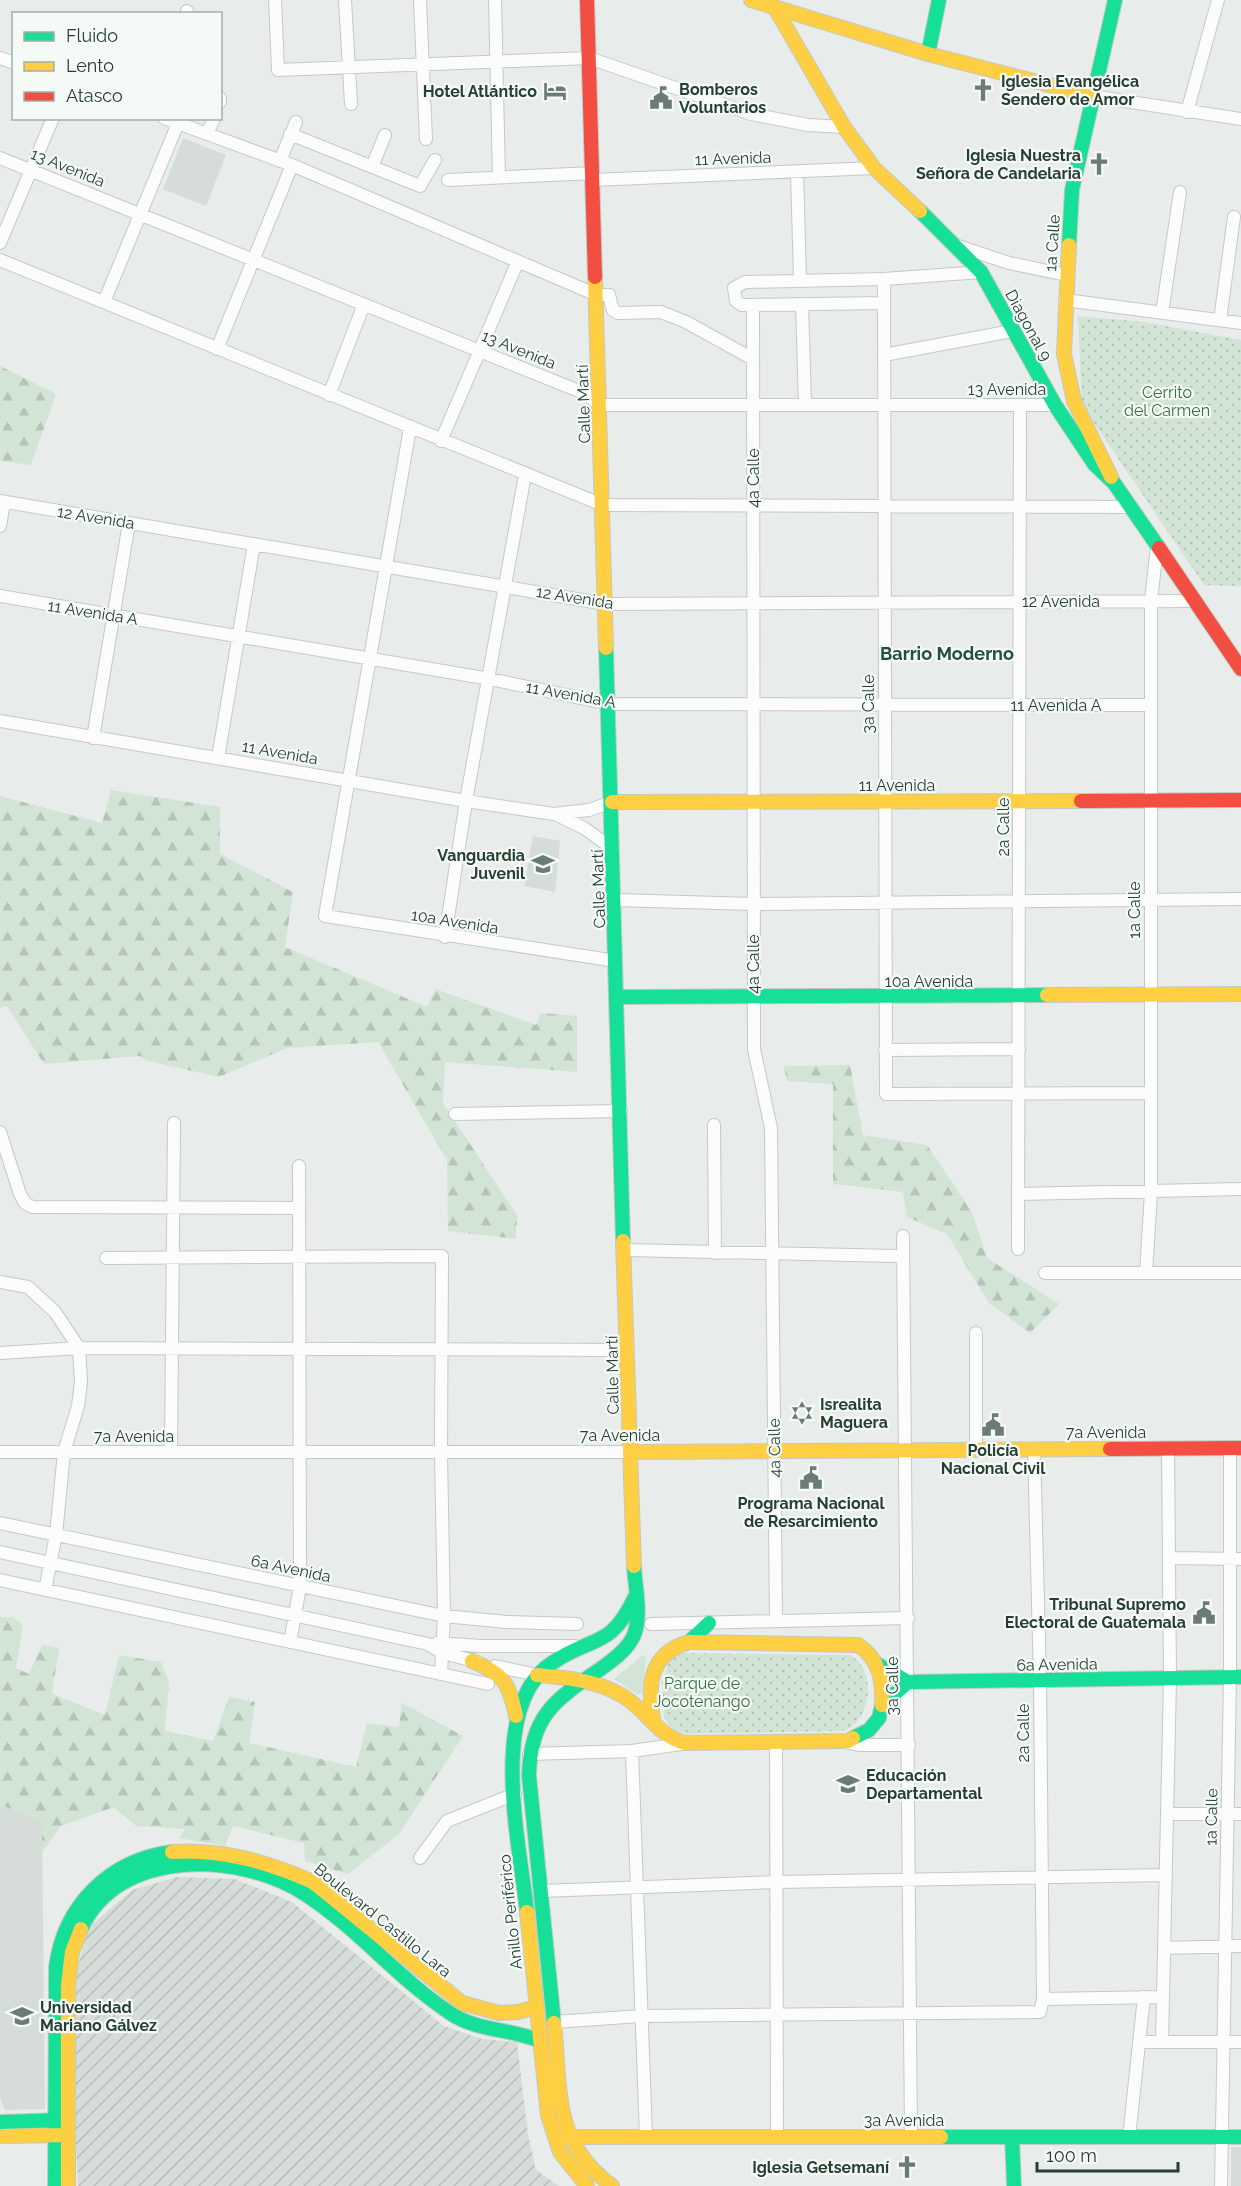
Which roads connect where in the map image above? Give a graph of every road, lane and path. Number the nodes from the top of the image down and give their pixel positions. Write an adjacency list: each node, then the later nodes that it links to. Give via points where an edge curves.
1 (275, 0): 17 (street, via 278,70)
2 (345, 0): 17 (street)
3 (420, 0): 16 (street)
4 (495, 0): 15 (street)
5 (586, 0): 14 (main road, Calle Martí)
6 (751, 0): 10 (main road)
7 (939, 0): 13 (main road)
8 (1115, 0): 18 (main road, 1a Calle)
9 (1218, 0): 20 (street)
10 (775, 8): 11 (main road); 12 (main road, Diagonal 9)
11 (806, 17): 12 (main road, via 794,28); 13 (main road)
12 (796, 44): 27 (main road, Diagonal 9)
13 (928, 54): 18 (main road)
14 (589, 58): 15 (street); 27 (street, via 751,114 808,125); 40 (main road, Calle Martí)
15 (497, 61): 16 (street); 39 (street)
16 (423, 64): 17 (street); 31 (street)
17 (349, 67): 19 (street)
18 (1092, 96): 20 (street); 51 (main road, 1a Calle, via 1072,190)
19 (351, 104)
20 (1187, 112): 21 (street)
21 (1241, 119)
22 (52, 120): 37 (street)
23 (170, 120): 26 (street)
24 (213, 120): 28 (street)
25 (296, 122): 29 (street)
26 (178, 123): 28 (street); 43 (street)
27 (844, 127): 36 (main road, Diagonal 9)
28 (207, 134): 34 (street)
29 (290, 134): 34 (street); 35 (street)
30 (385, 135): 35 (street)
31 (426, 139)
32 (0, 158): 37 (street, 13 Avenida)
33 (435, 160): 35 (street, via 420,186)
34 (286, 163): 48 (street); 49 (street)
35 (372, 167)
36 (874, 168): 38 (street, 11 Avenida); 46 (main road, Diagonal 9)
37 (31, 170): 43 (street, 13 Avenida); 45 (street)
38 (797, 172): 40 (street, 11 Avenida); 52 (street)
39 (499, 177): 40 (street, 11 Avenida); 41 (street, 11 Avenida)
40 (593, 177): 54 (main road, Calle Martí)
41 (448, 180)
42 (1180, 192): 61 (street)
43 (140, 214): 48 (street, 13 Avenida); 56 (street)
44 (1234, 217): 62 (street)
45 (0, 243)
46 (957, 246): 50 (main road, Diagonal 9); 51 (street, via 1009,263)
47 (0, 260): 56 (street)
48 (253, 260): 58 (street, 13 Avenida); 65 (street)
49 (518, 261): 54 (street); 66 (street)
50 (981, 272): 53 (street); 64 (main road, Diagonal 9)
51 (1066, 275): 55 (main road, 1a Calle)
52 (800, 279): 53 (street); 60 (street, via 738,284 734,288 738,304)
53 (884, 279): 57 (street, 3a Calle)
54 (597, 295): 68 (street, via 609,295 613,310 618,313 661,312 686,322); 70 (main road, Calle Martí)
55 (1065, 300): 61 (street); 79 (main road, 1a Calle, via 1067,378 1074,401)
56 (104, 302): 65 (street)
57 (884, 303): 59 (street); 67 (street, 3a Calle)
58 (364, 304): 66 (street, 13 Avenida); 69 (street)
59 (802, 304): 60 (street); 72 (street)
60 (753, 305): 68 (street, 4a Calle)
61 (1162, 313): 62 (street)
62 (1220, 320): 63 (street)
63 (1241, 323)
64 (1012, 331): 67 (street); 74 (main road, Diagonal 9)
65 (217, 349): 69 (street)
66 (480, 351): 70 (street, 13 Avenida, via 584,393); 77 (street)
67 (884, 355): 75 (street, 3a Calle)
68 (753, 359): 71 (street, 4a Calle)
69 (329, 395): 76 (street)
70 (600, 405): 71 (street, 13 Avenida); 81 (main road, Calle Martí)
71 (753, 405): 72 (street, 13 Avenida); 82 (street, 4a Calle)
72 (805, 405): 75 (street, 13 Avenida)
73 (1020, 405): 74 (street, 13 Avenida); 75 (street, 13 Avenida); 84 (street, 2a Calle)
74 (1055, 405): 79 (main road, Diagonal 9, via 1095,465)
75 (884, 406): 83 (street, 3a Calle)
76 (410, 429): 77 (street); 90 (street)
77 (441, 441): 78 (street)
78 (525, 475): 81 (street); 91 (street)
79 (1114, 483): 85 (main road, Diagonal 9)
80 (2, 502): 86 (street, 12 Avenida); 87 (street)
81 (603, 505): 82 (street); 98 (main road, Calle Martí)
82 (753, 506): 83 (street); 97 (street, 4a Calle)
83 (884, 507): 84 (street); 95 (street, 3a Calle)
84 (1020, 507): 85 (street); 96 (street, 2a Calle)
85 (1130, 507): 89 (main road, Diagonal 9)
86 (129, 523): 88 (street, 12 Avenida); 99 (street)
87 (0, 526)
88 (254, 544): 90 (street, 12 Avenida); 100 (street)
89 (1158, 547): 93 (street, 1a Calle); 94 (main road, Diagonal 9)
90 (388, 567): 91 (street, 12 Avenida); 101 (street)
91 (506, 586): 98 (street, 12 Avenida); 103 (street)
92 (0, 596): 99 (street, 11 Avenida A)
93 (1151, 601): 94 (street, 12 Avenida); 96 (street, 12 Avenida); 108 (street, 1a Calle)
94 (1194, 601): 102 (main road, Diagonal 9)
95 (884, 602): 96 (street, 12 Avenida); 97 (street, 12 Avenida); 106 (street, 3a Calle)
96 (1020, 602): 107 (street, 2a Calle)
97 (753, 603): 98 (street, 12 Avenida); 105 (street, 4a Calle)
98 (606, 604): 104 (main road, Calle Martí)
99 (115, 615): 100 (street, 11 Avenida A); 110 (street)
100 (239, 637): 101 (street, 11 Avenida A); 111 (street)
101 (371, 660): 103 (street, 11 Avenida A); 112 (street)
102 (1241, 669)
103 (490, 679): 104 (street, 11 Avenida A); 115 (street)
104 (609, 704): 105 (street, 11 Avenida A); 118 (main road, Calle Martí)
105 (753, 704): 106 (street, 11 Avenida A); 119 (street, 4a Calle)
106 (885, 704): 107 (street, 11 Avenida A); 116 (street, 3a Calle)
107 (1020, 704): 108 (street, 11 Avenida A); 117 (street, 2a Calle)
108 (1150, 705): 113 (street, 1a Calle)
109 (0, 721): 110 (street, 11 Avenida)
110 (93, 738): 111 (street, 11 Avenida)
111 (218, 758): 112 (street, 11 Avenida)
112 (351, 782): 115 (street, 11 Avenida); 128 (street, 10a Avenida, via 325,916)
113 (1150, 800): 114 (main road, 11 Avenida); 117 (main road, 11 Avenida); 124 (street, 1a Calle)
114 (1241, 800)
115 (466, 801): 120 (street, 11 Avenida); 128 (street)
116 (885, 801): 117 (main road, 11 Avenida); 119 (main road, 11 Avenida); 126 (street, 3a Calle)
117 (1020, 801): 125 (street, 2a Calle)
118 (612, 802): 119 (main road, 11 Avenida); 120 (street, 11 Avenida, via 589,810); 121 (main road, Calle Martí)
119 (753, 802): 127 (street, 4a Calle)
120 (554, 814): 121 (street, 11 Avenida, via 594,834)
121 (613, 849): 123 (main road, Calle Martí)
122 (1241, 899): 124 (street)
123 (615, 900): 127 (street); 129 (main road, Calle Martí)
124 (1151, 900): 125 (street); 132 (street, 1a Calle)
125 (1019, 901): 126 (street); 131 (street, 2a Calle)
126 (885, 902): 127 (street); 134 (street, 3a Calle)
127 (753, 904): 135 (street, 4a Calle)
128 (445, 937): 129 (street, 10a Avenida)
129 (616, 961): 133 (main road, Calle Martí)
130 (1241, 994): 132 (main road, 10a Avenida)
131 (1019, 996): 132 (main road, 10a Avenida); 134 (main road, 10a Avenida); 136 (street, 2a Calle)
132 (1150, 996): 138 (street, 1a Calle)
133 (618, 997): 135 (main road, 10a Avenida); 140 (main road, Calle Martí)
134 (885, 997): 135 (main road, 10a Avenida); 137 (street, 3a Calle)
135 (753, 998): 155 (street, 4a Calle, via 754,1063 771,1128)
136 (1019, 1049): 137 (street); 139 (street, 2a Calle)
137 (885, 1050): 139 (street, 3a Calle, via 886,1094)
138 (1150, 1093): 139 (street); 147 (street, 1a Calle)
139 (1019, 1094): 148 (street, 2a Calle)
140 (621, 1111): 141 (street); 153 (main road, Calle Martí)
141 (455, 1114)
142 (174, 1123): 149 (street)
143 (714, 1125): 154 (street)
144 (0, 1132): 149 (street, via 25,1203 32,1207)
145 (299, 1166): 150 (street)
146 (1241, 1189): 147 (street)
147 (1151, 1192): 148 (street); 161 (street, 1a Calle)
148 (1019, 1194): 152 (street, 2a Calle)
149 (174, 1208): 150 (street); 157 (street)
150 (299, 1208): 156 (street)
151 (903, 1236): 159 (street, 3a Calle)
152 (1018, 1249)
153 (625, 1250): 154 (street); 169 (main road, Calle Martí)
154 (715, 1253): 155 (street)
155 (773, 1255): 159 (street); 176 (street, 4a Calle)
156 (299, 1256): 157 (street); 167 (street); 168 (street, via 442,1256)
157 (173, 1257): 158 (street); 166 (street)
158 (106, 1258)
159 (903, 1259): 174 (street, 3a Calle)
160 (1045, 1273): 161 (street)
161 (1146, 1273): 162 (street)
162 (1241, 1273)
163 (0, 1282): 165 (street, via 28,1287 55,1312)
164 (976, 1333): 175 (street)
165 (79, 1348): 166 (street); 170 (street); 178 (street, via 78,1406)
166 (172, 1348): 167 (street); 179 (street)
167 (299, 1349): 168 (street); 180 (street)
168 (443, 1350): 169 (street); 181 (street)
169 (628, 1350): 182 (main road, Calle Martí)
170 (0, 1353)
171 (1168, 1448): 172 (main road, 7a Avenida); 173 (main road, 7a Avenida); 186 (street)
172 (1235, 1448): 187 (street, 1a Calle)
173 (1034, 1449): 175 (main road, 7a Avenida); 212 (street, 2a Calle)
174 (907, 1450): 175 (main road, 7a Avenida); 176 (main road, 7a Avenida); 195 (street, 3a Calle)
175 (976, 1450)
176 (774, 1451): 182 (main road, 7a Avenida); 196 (street, 4a Calle)
177 (0, 1452): 178 (street, 7a Avenida)
178 (64, 1452): 179 (street, 7a Avenida); 184 (street)
179 (171, 1452): 180 (street, 7a Avenida)
180 (300, 1452): 181 (street, 7a Avenida); 190 (street)
181 (441, 1452): 182 (street, 7a Avenida); 194 (street)
182 (630, 1452): 192 (main road, Calle Martí)
183 (0, 1523): 184 (street, 6a Avenida)
184 (56, 1535): 188 (street); 190 (street, 6a Avenida)
185 (0, 1552): 188 (street)
186 (1170, 1558): 187 (street); 211 (street)
187 (1236, 1559): 210 (street, 1a Calle)
188 (50, 1563): 191 (street); 193 (street)
189 (0, 1580): 191 (street)
190 (300, 1587): 193 (street); 194 (street, 6a Avenida)
191 (45, 1590): 200 (street)
192 (635, 1598): 203 (main road, Calle Martí, via 617,1631); 209 (main road, Calle Martí, via 640,1612 636,1635)
193 (295, 1614): 200 (street); 202 (street)
194 (444, 1616): 198 (street, 6a Avenida); 202 (street)
195 (908, 1618): 196 (street); 213 (street, 3a Calle)
196 (776, 1621): 197 (street)
197 (709, 1623): 199 (street); 201 (main road)
198 (577, 1624)
199 (651, 1624)
200 (290, 1642): 207 (street)
201 (689, 1642): 205 (main road, via 849,1643 862,1647); 216 (main road, via 670,1647 656,1664 650,1690)
202 (443, 1647): 203 (street); 204 (street); 207 (street)
203 (584, 1648): 208 (main road, Anillo Periférico, via 553,1662); 209 (main road, via 577,1663); 209 (main road, via 603,1652 605,1660)
204 (472, 1661): 206 (main road); 208 (street)
205 (877, 1664): 213 (main road); 214 (main road)
206 (487, 1666): 207 (street, via 486,1684); 215 (main road, via 507,1682)
207 (441, 1674)
208 (537, 1675): 209 (main road); 215 (main road, Anillo Periférico, via 523,1698)
209 (592, 1675): 216 (main road, via 624,1696); 222 (main road, Anillo Periférico, via 545,1713)
210 (1235, 1677): 211 (main road, 6a Avenida); 225 (street, 1a Calle)
211 (1170, 1680): 212 (main road, 6a Avenida); 224 (street)
212 (1040, 1681): 213 (main road, 6a Avenida); 230 (street, 2a Calle)
213 (908, 1682): 214 (main road); 220 (street, 3a Calle)
214 (882, 1705): 218 (main road, via 879,1718 869,1730)
215 (517, 1719): 223 (main road, Anillo Periférico, via 512,1761)
216 (654, 1724): 219 (main road, via 669,1738)
217 (776, 1742): 218 (main road); 219 (main road); 233 (street)
218 (844, 1742): 220 (street)
219 (685, 1743): 221 (street)
220 (909, 1745): 231 (street, 3a Calle)
221 (632, 1751): 222 (street); 234 (street)
222 (529, 1754): 235 (main road, Anillo Periférico)
223 (515, 1794): 227 (street, via 447,1821); 243 (main road, Anillo Periférico)
224 (1167, 1814): 225 (street); 229 (street)
225 (1227, 1814): 226 (street); 237 (street, 1a Calle)
226 (1241, 1814)
227 (420, 1857)
228 (161, 1859): 232 (main road, Boulevard Castillo Lara, via 196,1850 232,1854); 236 (main road, Boulevard Castillo Lara, via 226,1868 283,1883); 253 (main road, Boulevard Castillo Lara, via 125,1864 106,1876 72,1914 62,1937)
229 (1165, 1875): 230 (street); 239 (street)
230 (1041, 1878): 231 (street); 242 (street, 2a Calle)
231 (910, 1880): 233 (street); 244 (street, 3a Calle)
232 (313, 1882): 236 (main road); 243 (main road, Boulevard Castillo Lara, via 462,2003 510,2014)
233 (777, 1882): 234 (street); 245 (street)
234 (637, 1888): 235 (street); 246 (street)
235 (542, 1891): 247 (main road, Anillo Periférico)
236 (304, 1893): 248 (main road, Boulevard Castillo Lara, via 456,2016)
237 (1226, 1946): 238 (street); 239 (street); 251 (street, 1a Calle)
238 (1241, 1946)
239 (1164, 1948): 241 (street)
240 (1144, 1997): 241 (street); 242 (street); 249 (street)
241 (1163, 1997): 250 (street)
242 (1043, 1999): 244 (street, 2a Calle, via 1036,2013)
243 (536, 2007): 248 (main road, Anillo Periférico)
244 (910, 2014): 245 (street); 260 (street, 3a Calle)
245 (777, 2015): 246 (street); 259 (street)
246 (641, 2016): 247 (street); 258 (street)
247 (554, 2022): 257 (main road, Anillo Periférico, via 562,2113)
248 (540, 2041): 265 (main road, Anillo Periférico, via 551,2130 560,2152)
249 (1139, 2042): 250 (street); 262 (street)
250 (1162, 2042): 251 (street)
251 (1224, 2042): 252 (street); 263 (street, 1a Calle)
252 (1241, 2042)
253 (61, 2120): 254 (main road); 255 (main road, Boulevard Castillo Lara)
254 (0, 2122)
255 (61, 2135): 256 (main road); 266 (main road, Boulevard Castillo Lara); 267 (main road, Boulevard Castillo Lara)
256 (0, 2136)
257 (568, 2137): 258 (main road, 3a Avenida); 268 (main road, Anillo Periférico, via 585,2164)
258 (646, 2137): 259 (main road, 3a Avenida)
259 (777, 2137): 260 (main road, 3a Avenida)
260 (911, 2137): 261 (main road, 3a Avenida)
261 (1012, 2137): 262 (main road, 3a Avenida); 269 (main road)
262 (1129, 2137): 263 (main road, 3a Avenida)
263 (1222, 2137): 264 (main road, 3a Avenida); 270 (street, 1a Calle)
264 (1241, 2137)
265 (584, 2185)
266 (55, 2186)
267 (68, 2186)
268 (612, 2186)
269 (1014, 2186)
270 (1221, 2186)

